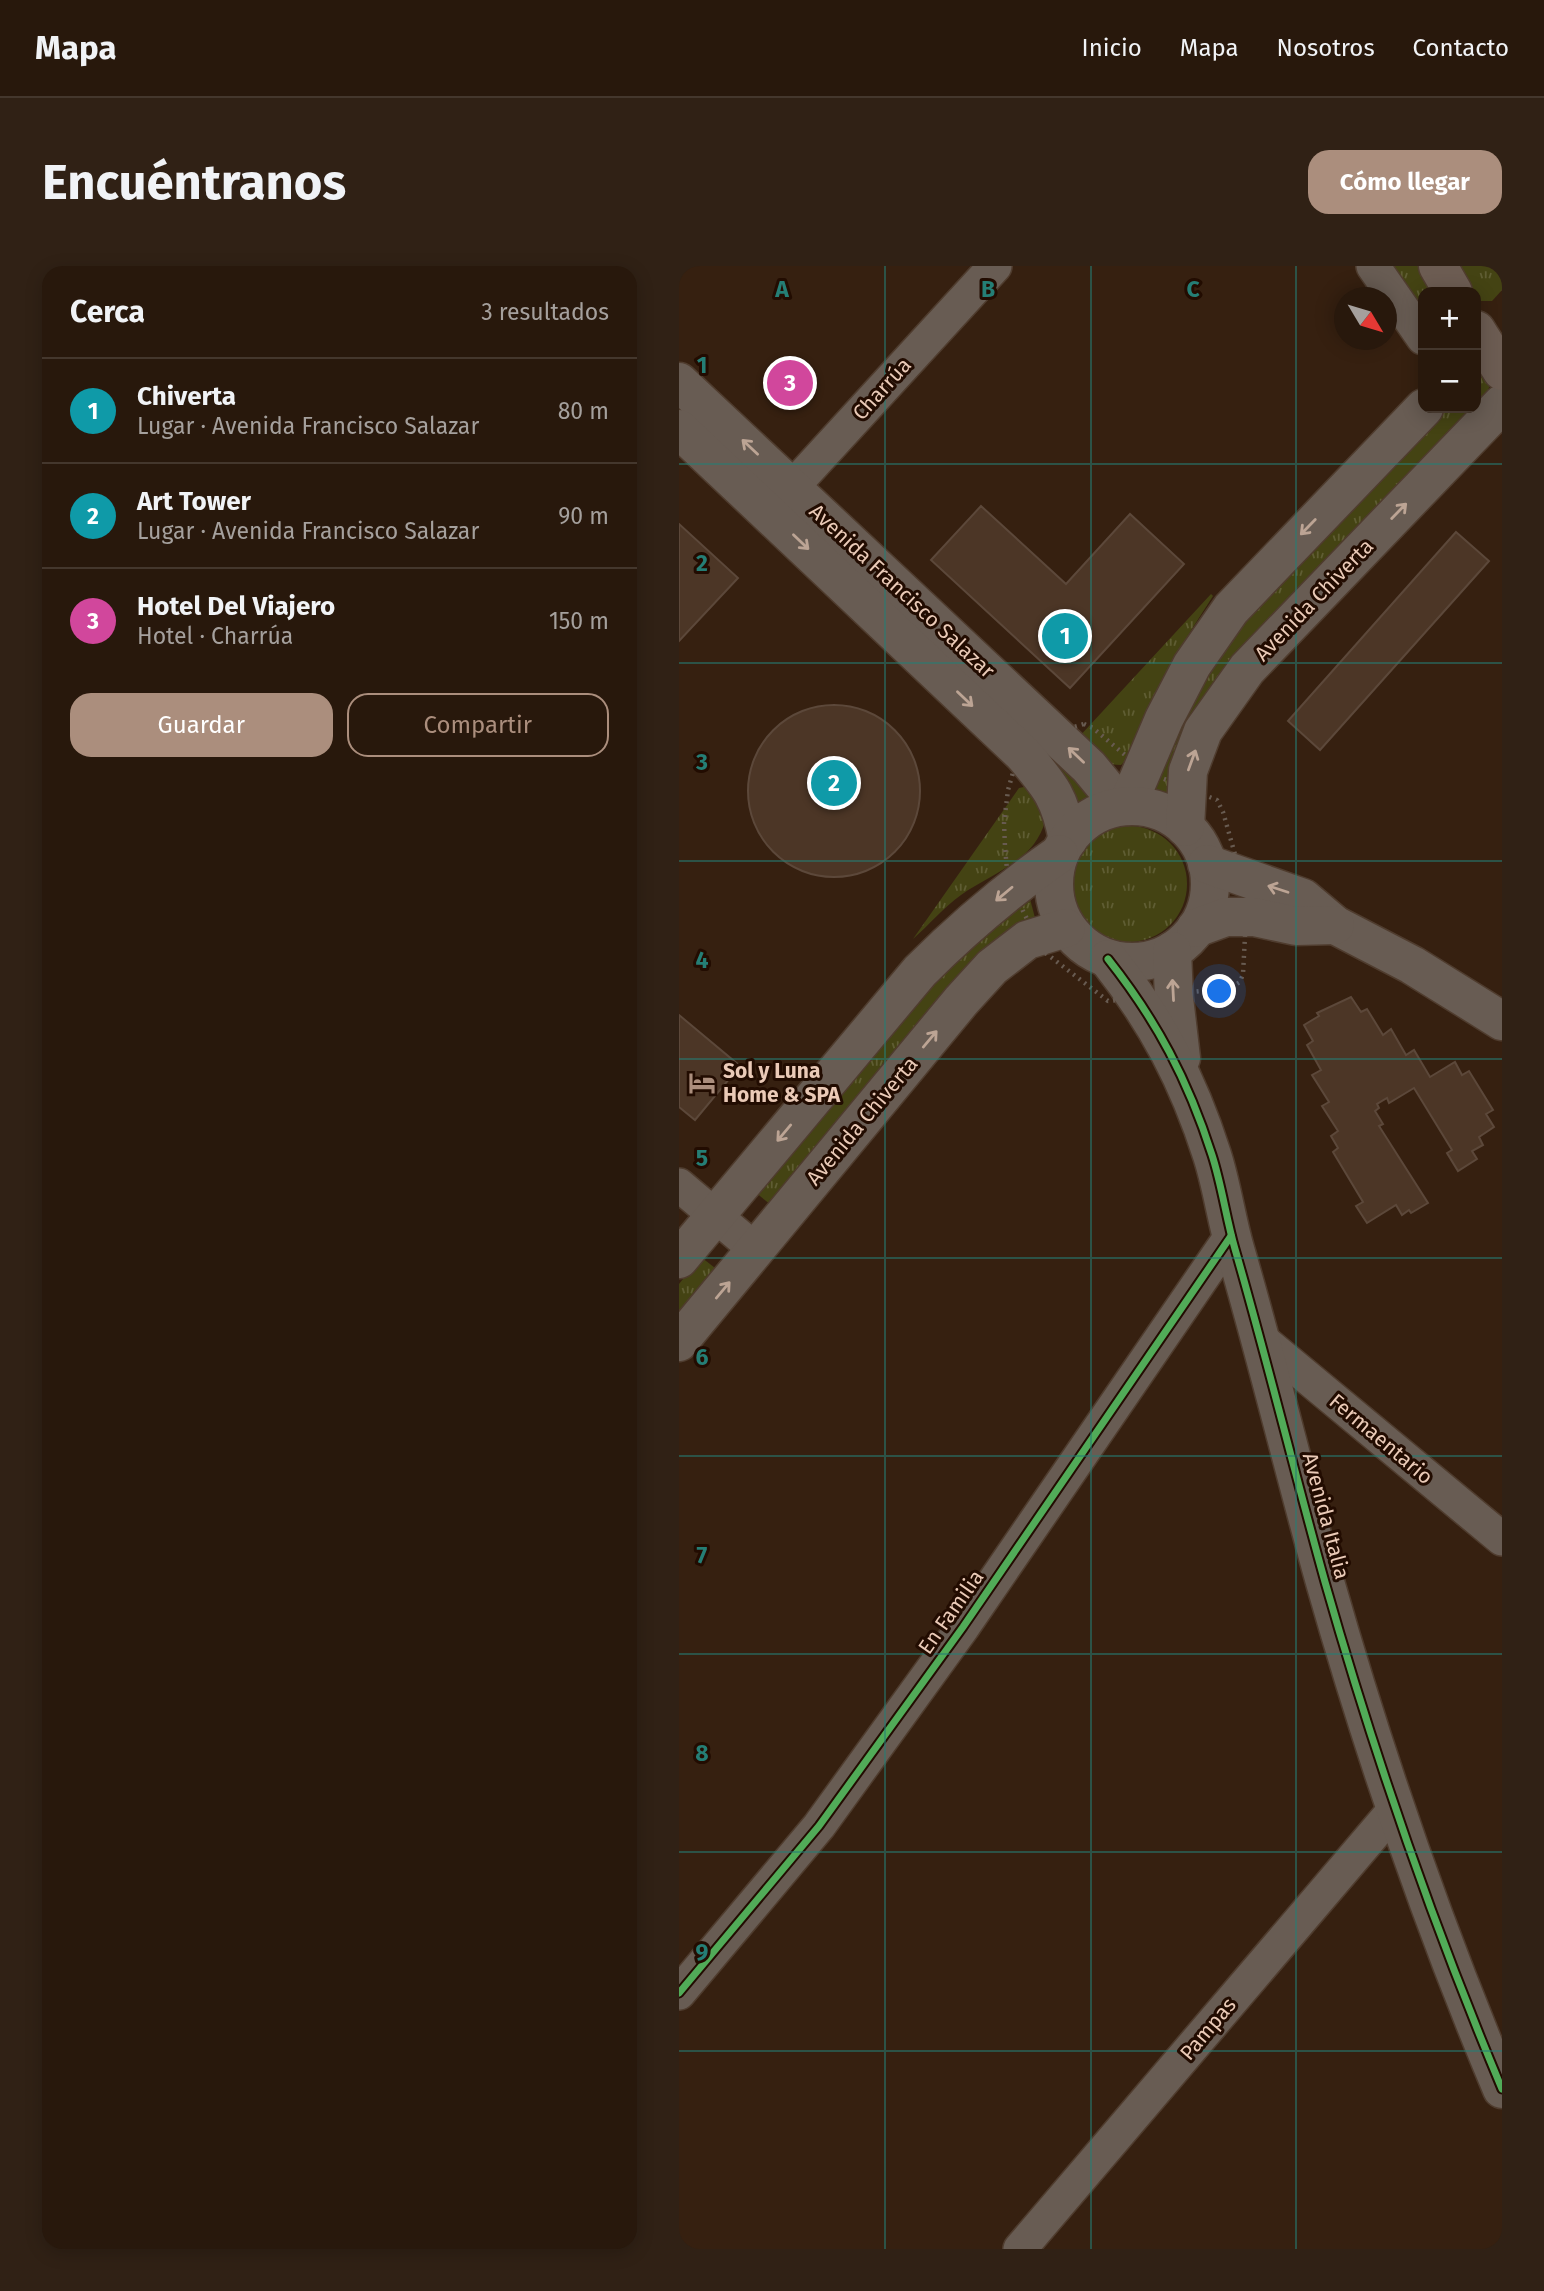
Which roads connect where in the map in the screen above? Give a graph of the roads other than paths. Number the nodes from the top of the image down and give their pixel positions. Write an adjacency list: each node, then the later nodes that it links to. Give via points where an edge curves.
1 (995, 266): 10 (street, Charrúa)
2 (1373, 266): 5 (street)
3 (1438, 266): 4 (main road)
4 (1450, 287)
5 (1418, 331)
6 (679, 382): 10 (street, Avenida Francisco Salazar, one-way to 6)
7 (1502, 404): 13 (street, Avenida Chiverta, one-way to 7, via 1188,771 1203,731 1247,669)
8 (1419, 413): 12 (street, one-way to 12, via 1231,609 1192,665)
9 (679, 429): 10 (street, Avenida Francisco Salazar)
10 (781, 500): 11 (street, Avenida Francisco Salazar)
11 (1038, 743): 12 (street, Avenida Francisco Salazar, one-way to 11, via 1089,767); 14 (street, Avenida Francisco Salazar, via 1063,812)
12 (1124, 806): 13 (street, via 1149,808); 14 (street, via 1098,816)
13 (1185, 827): 15 (street)
14 (1064, 847): 17 (street, via 1054,879); 23 (street, one-way to 23, via 960,930 920,971)
15 (1223, 870): 16 (street, one-way to 15, via 1303,898); 18 (street, via 1210,886 1206,908)
16 (1335, 925): 18 (street, via 1296,926 1254,917 1226,917); 21 (street, via 1412,965)
17 (1051, 933): 19 (street); 25 (street, Avenida Chiverta, one-way to 17, via 992,967 1027,940)
18 (1184, 940): 19 (street, via 1151,960); 20 (street, Avenida Italia, one-way to 18)
19 (1108, 959): 20 (street)
20 (1156, 996): 24 (street, Avenida Italia, via 1212,1157)
21 (1502, 1021)
22 (679, 1185): 23 (street)
23 (715, 1216): 25 (street); 26 (street)
24 (1231, 1236): 27 (street, Avenida Italia); 31 (street, En Familia, via 963,1627 835,1804)
25 (756, 1250): 28 (street, Avenida Chiverta, one-way to 25)
26 (679, 1259)
27 (1261, 1339): 29 (street, Fermaentario); 30 (street, Avenida Italia, via 1325,1583)
28 (679, 1342)
29 (1502, 1539)
30 (1395, 1809): 32 (street, Avenida Italia); 33 (street, Pampas)
31 (679, 1993)
32 (1502, 2090)
33 (1020, 2249)

